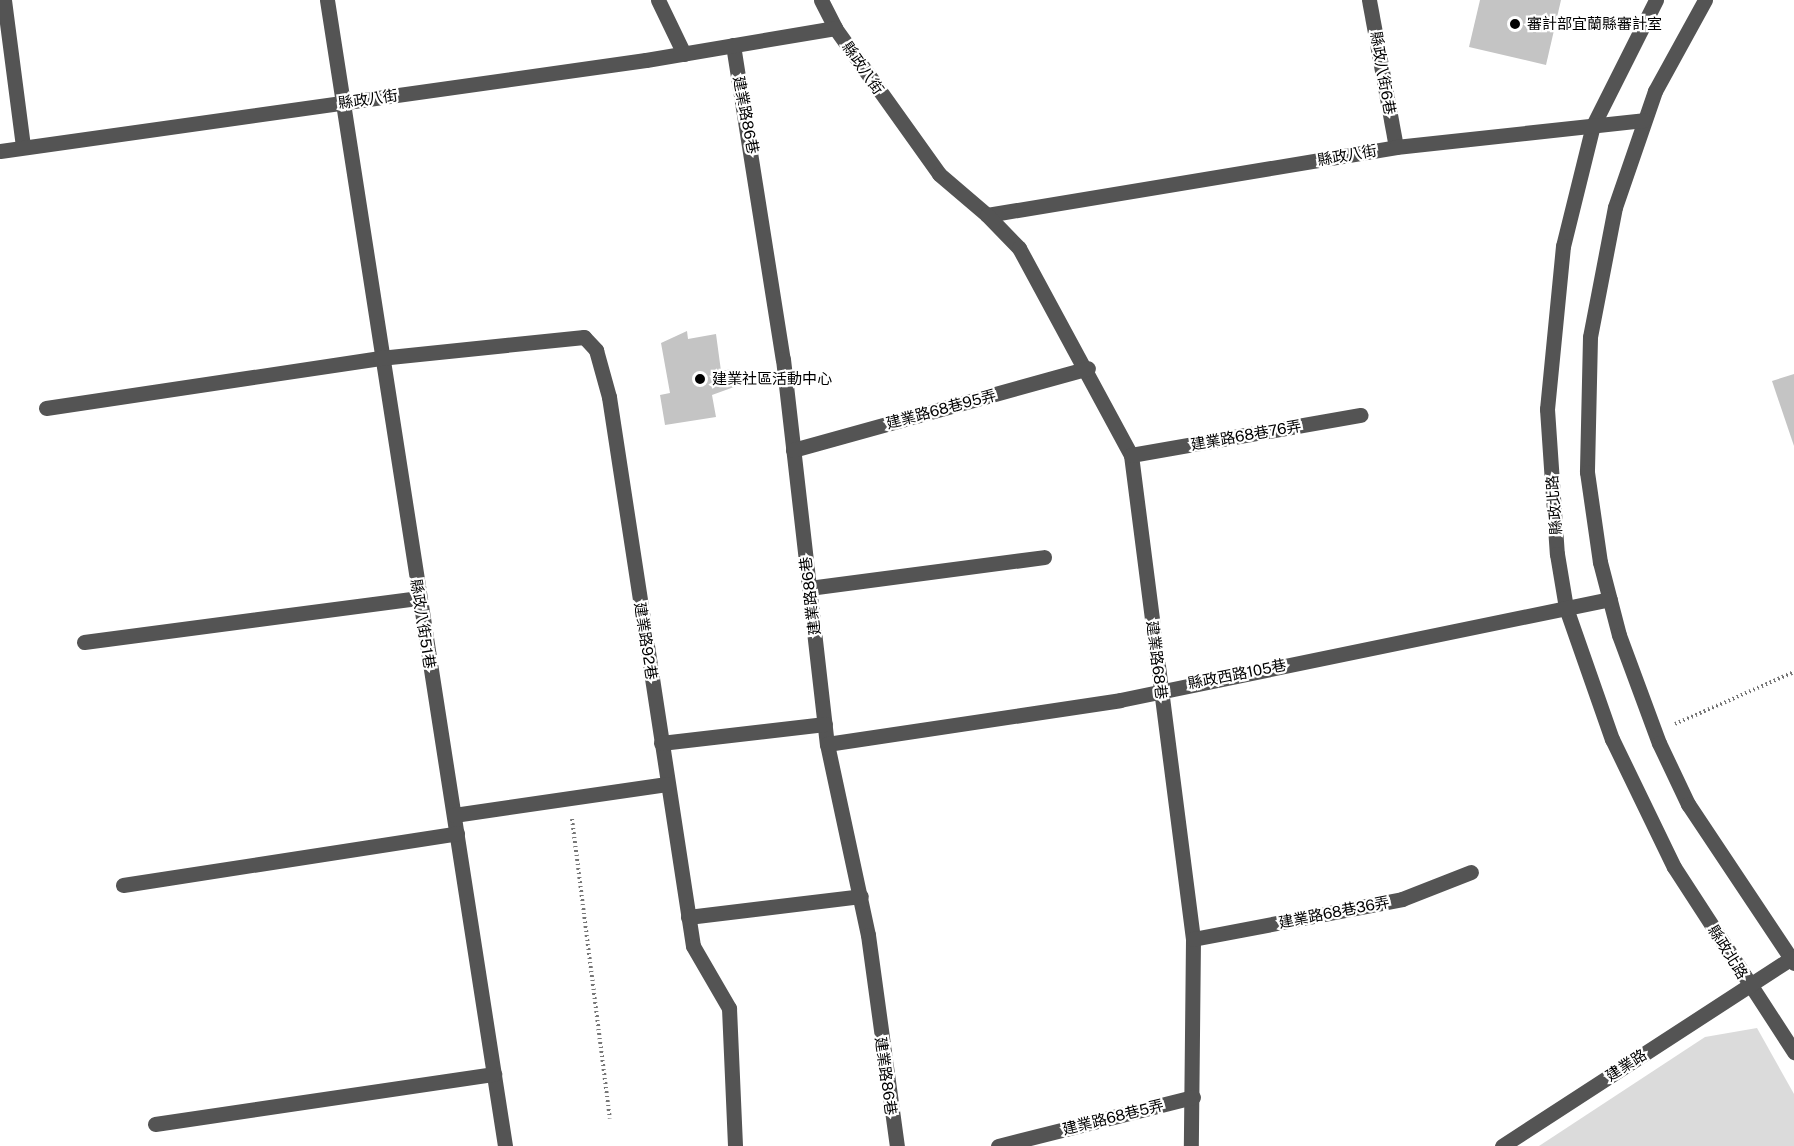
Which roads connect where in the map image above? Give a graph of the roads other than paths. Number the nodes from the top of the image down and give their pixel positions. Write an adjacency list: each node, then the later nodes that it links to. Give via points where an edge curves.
1 (4, 0): 14 (street)
2 (327, 0): 11 (street, 縣政八街51巷)
3 (658, 0): 10 (street)
4 (821, 0): 8 (street)
5 (1370, 0): 15 (street, 縣政八街6巷)
6 (1656, 0): 13 (street, 縣政北路)
7 (1705, 0): 12 (street)
8 (835, 28): 9 (street, 縣政八街); 17 (street, 縣政八街, via 939,174)
9 (733, 45): 10 (street, 縣政八街); 22 (street, 建業路86巷, via 751,135)
10 (684, 54): 11 (street, 縣政八街)
11 (342, 102): 14 (street, 縣政八街); 18 (street, 縣政八街51巷)
12 (1644, 120): 13 (street, 縣政八街); 27 (street, via 1615,207 1590,337 1587,472)
13 (1593, 125): 15 (street, 縣政八街); 28 (street, 縣政北路, via 1563,246 1548,398)
14 (22, 147): 16 (street, 縣政八街)
15 (1396, 147): 17 (street, 縣政八街)
16 (0, 151)
17 (987, 215): 19 (street, 建業路68巷, via 1018,248)
18 (380, 358): 20 (street, 建業路92巷); 26 (street, 縣政八街51巷); 32 (street, 建業路92巷, via 564,335 584,337 596,350 609,397)
19 (1088, 368): 22 (street, 建業路68巷95弄); 23 (street, 建業路68巷)
20 (46, 408)
21 (1361, 415): 23 (street, 建業路68巷76弄)
22 (794, 450): 25 (street, 建業路86巷)
23 (1131, 455): 30 (street, 建業路68巷)
24 (1044, 557): 25 (street)
25 (809, 588): 31 (street, 建業路86巷)
26 (419, 598): 29 (street); 35 (street, 縣政八街51巷)
27 (1610, 599): 28 (street, 縣政西路105巷); 42 (street, via 1655,732 1688,804)
28 (1566, 608): 30 (street, 縣政西路105巷); 43 (street, 縣政北路, via 1612,740 1674,867)
29 (84, 642)
30 (1161, 690): 33 (street, 縣政西路105巷); 41 (street, 建業路68巷)
31 (825, 724): 32 (street); 33 (street, 建業路86巷)
32 (661, 743): 34 (street, 建業路92巷)
33 (827, 744): 39 (street, 建業路86巷)
34 (667, 784): 35 (street); 40 (street, 建業路92巷)
35 (454, 814): 36 (street, 縣政八街51巷)
36 (457, 833): 38 (street); 45 (street, 縣政八街51巷)
37 (1471, 872): 41 (street, 建業路68巷36弄, via 1402,899)
38 (123, 885)
39 (861, 896): 40 (street); 50 (street, 建業路86巷)
40 (688, 916): 49 (street, 建業路92巷, via 693,946 729,1008)
41 (1192, 939): 46 (street, 建業路68巷)
42 (1792, 961): 43 (street, 建業路)
43 (1749, 985): 44 (street, 縣政北路); 53 (street, 建業路)
44 (1794, 1052)
45 (494, 1074): 47 (street); 48 (street, 縣政八街51巷)
46 (1192, 1098): 51 (street, 建業路68巷5弄); 52 (street, 建業路68巷)
47 (155, 1124)
48 (505, 1146)
49 (735, 1146)
50 (897, 1146)
51 (998, 1146)
52 (1191, 1146)
53 (1502, 1146)

